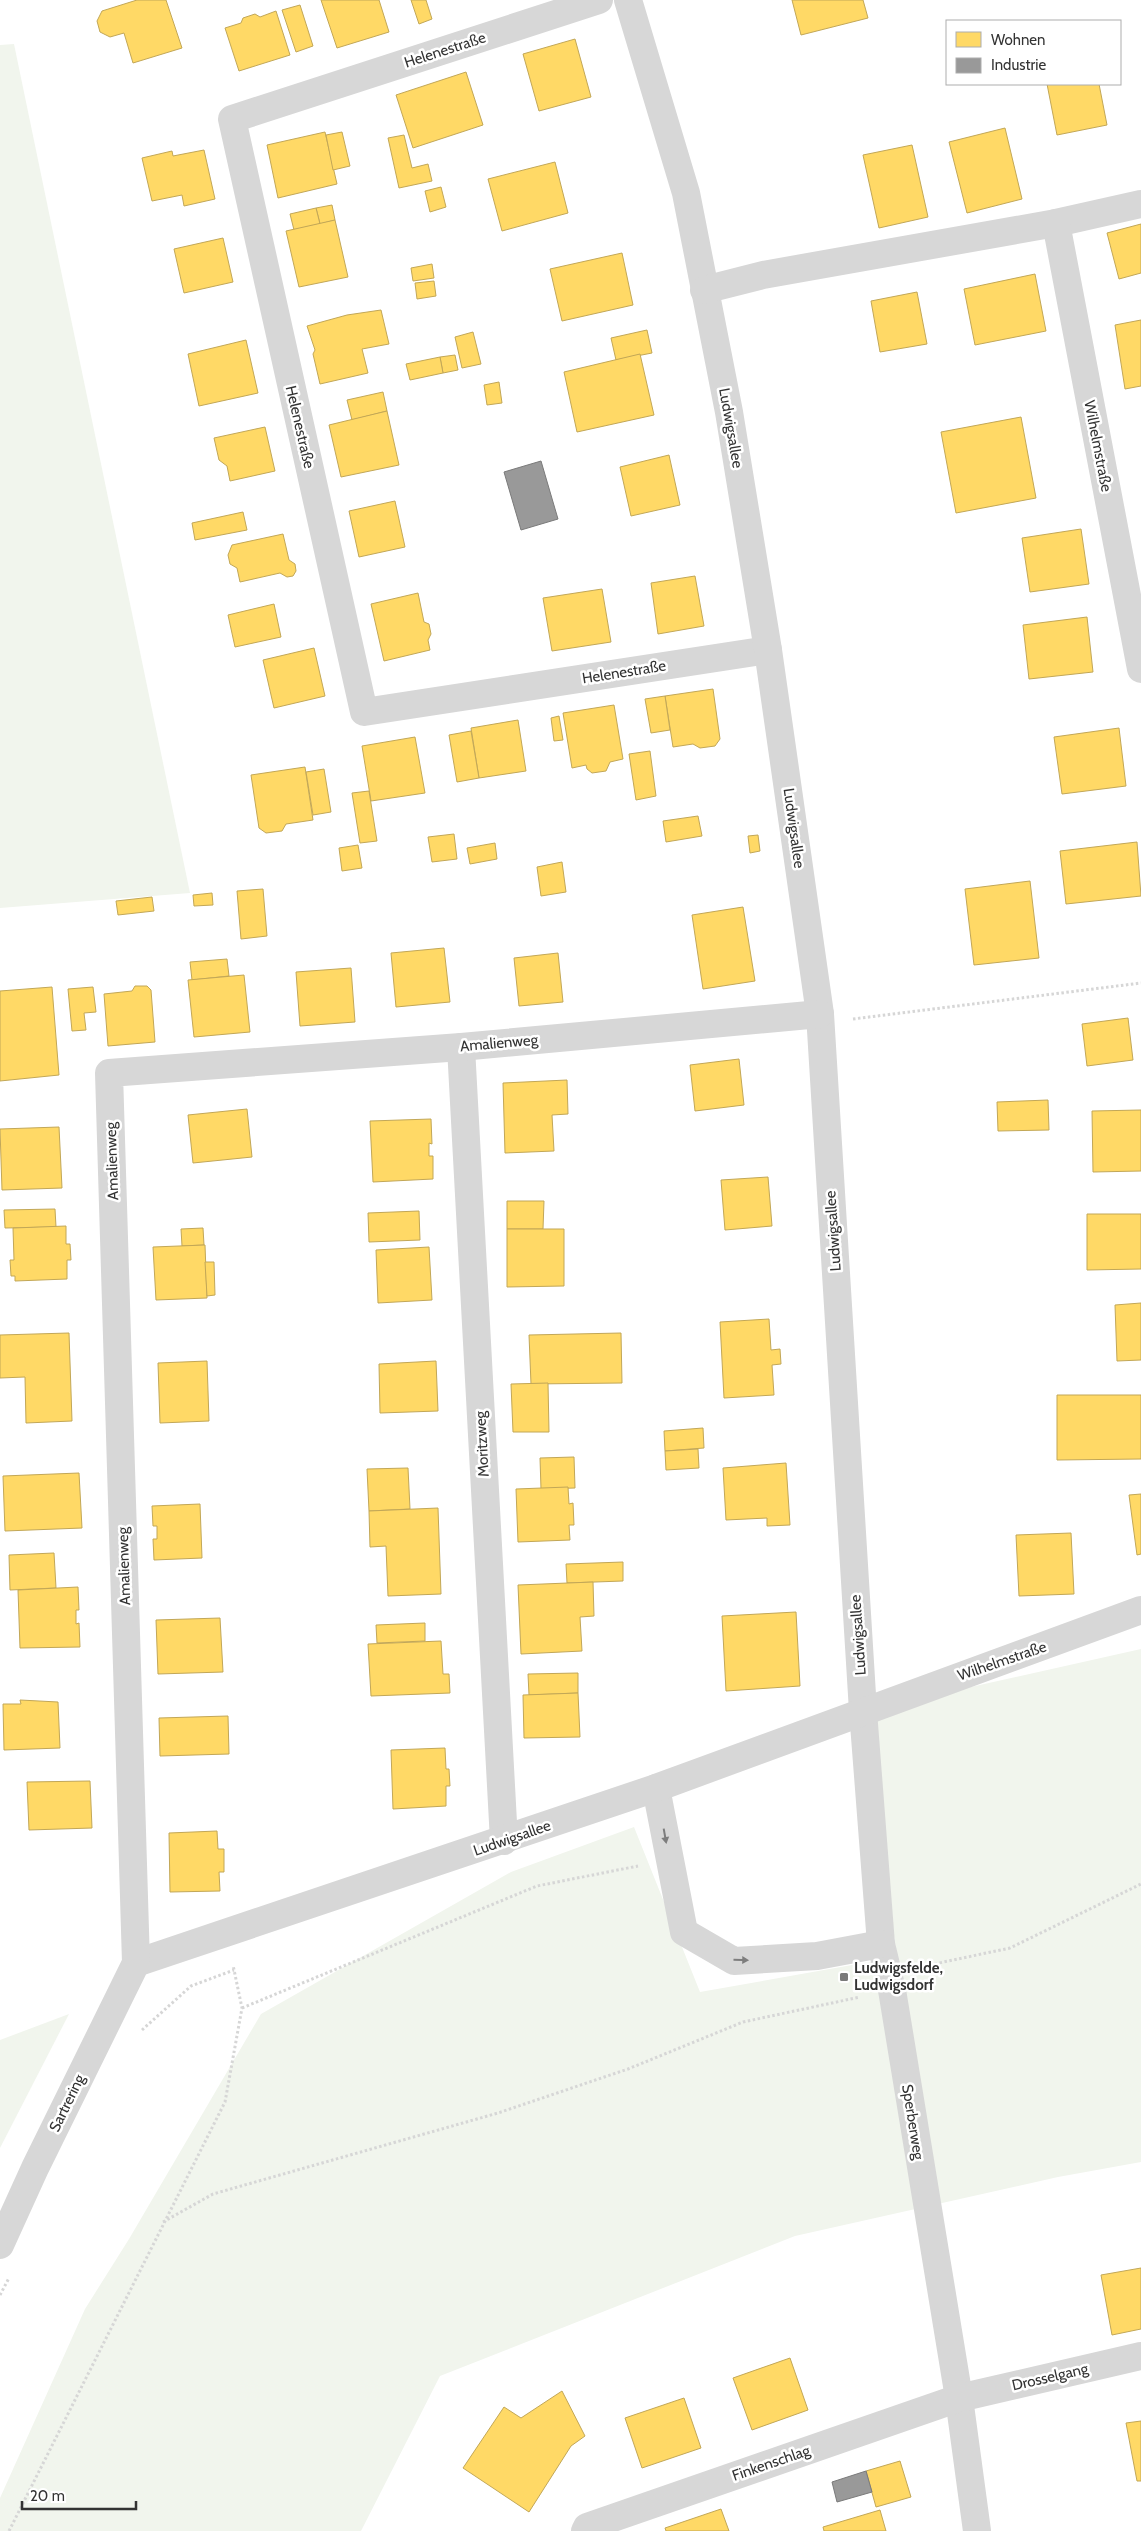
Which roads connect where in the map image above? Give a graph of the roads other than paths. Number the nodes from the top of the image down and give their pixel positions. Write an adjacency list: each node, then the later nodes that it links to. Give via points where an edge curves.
1 (599, 0): 6 (street, Helenestraße, via 232,119 364,712)
2 (628, 0): 5 (street, Ludwigsallee, via 686,193)
3 (1141, 204): 4 (street)
4 (1056, 223): 5 (street, via 763,275); 7 (street, Wilhelmstraße)
5 (704, 290): 6 (street, Ludwigsallee, via 730,412)
6 (768, 650): 8 (street, Ludwigsallee)
7 (1141, 669)
8 (820, 1019): 9 (street, Amalienweg); 11 (street, Ludwigsallee)
9 (461, 1047): 13 (street, Moritzweg); 15 (street, Amalienweg, via 109,1073)
10 (1141, 1610): 11 (street, Wilhelmstraße)
11 (863, 1711): 12 (street, Ludwigsallee); 14 (street, Sperberweg)
12 (656, 1788): 13 (street, Ludwigsallee); 14 (street, one-way to 14, via 684,1932 734,1961 817,1956)
13 (504, 1841): 15 (street, Ludwigsallee)
14 (881, 1944): 18 (street, Sperberweg)
15 (136, 1963): 16 (street, Sartrering)
16 (0, 2245)
17 (1141, 2356): 18 (street, Drosselgang)
18 (959, 2398): 19 (street, Finkenschlag, via 587,2527); 20 (street, Sperberweg)
19 (585, 2531)
20 (977, 2531)

